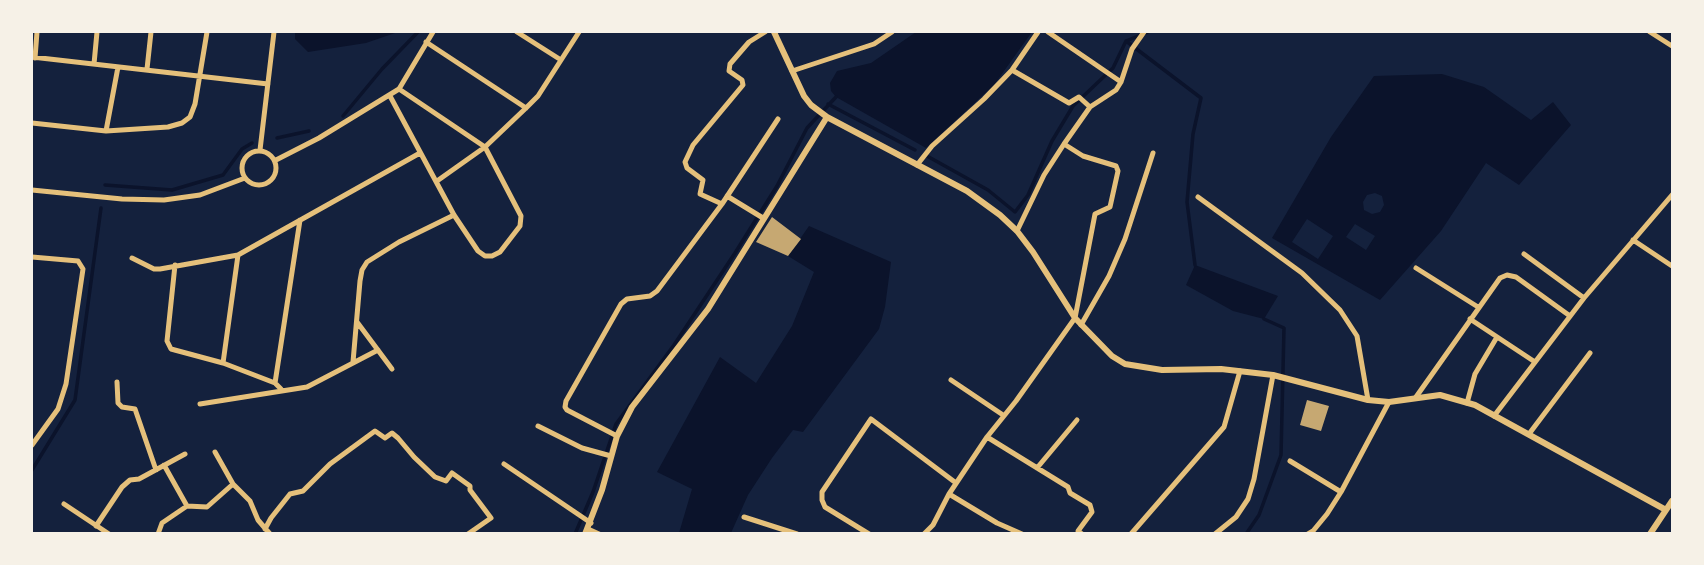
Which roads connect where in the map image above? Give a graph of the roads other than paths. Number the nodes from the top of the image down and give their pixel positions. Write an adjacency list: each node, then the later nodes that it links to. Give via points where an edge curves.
1 (37, 32): 19 (street)
2 (97, 32): 21 (street)
3 (151, 32): 23 (street)
4 (207, 32): 26 (street)
5 (274, 32): 28 (street)
6 (433, 32): 17 (street)
7 (517, 32): 20 (street)
8 (579, 32): 20 (street)
9 (765, 32): 50 (street, via 730,64 729,71 743,85 693,145 685,162 703,180 700,194)
10 (774, 32): 25 (street)
11 (892, 32): 16 (street)
12 (1038, 32): 24 (street)
13 (1048, 32): 27 (street)
14 (1144, 32): 27 (street, via 1132,49)
15 (1650, 32): 18 (street)
16 (882, 34): 25 (street, via 874,44)
17 (426, 42): 29 (street); 32 (street)
18 (1672, 46)
19 (33, 58): 21 (street)
20 (561, 60): 32 (street)
21 (94, 64): 22 (street)
22 (118, 67): 23 (street); 36 (street)
23 (147, 69): 26 (street)
24 (1012, 70): 31 (street, via 1069,103 1083,99); 43 (street)
25 (792, 71): 33 (street, via 804,96)
26 (200, 76): 28 (street); 36 (street, via 190,117 182,123)
27 (1121, 82): 31 (street)
28 (268, 84): 39 (street)
29 (399, 89): 30 (street); 38 (street)
30 (390, 96): 40 (street); 42 (street)
31 (1090, 107): 37 (street)
32 (527, 108): 38 (street)
33 (826, 116): 43 (street); 52 (street)
34 (778, 119): 48 (street)
35 (32, 123): 36 (street)
36 (106, 131)
37 (1064, 144): 54 (street); 66 (street, via 1083,156 1116,166 1118,171 1110,207 1095,214)
38 (485, 148): 45 (street); 51 (street, via 521,216 520,226 500,252 485,256)
39 (260, 150): 42 (street); 44 (street, via 244,159)
40 (420, 153): 45 (street); 53 (street)
41 (1153, 153): 69 (street, via 1125,239)
42 (276, 160): 44 (street, via 275,177 269,183 252,184)
43 (917, 165): 54 (street, via 985,203)
44 (245, 178): 46 (street, via 200,195 164,200)
45 (437, 181): 51 (street)
46 (32, 190)
47 (1672, 195): 55 (street)
48 (727, 196): 50 (street); 52 (street)
49 (1198, 197): 84 (street, via 1302,272 1340,310 1357,336)
50 (722, 204): 92 (street, via 657,290 621,303 566,401 567,410)
51 (454, 215): 68 (street, via 366,262 359,281)
52 (760, 216): 92 (street, via 702,319)
53 (300, 220): 57 (street); 81 (street)
54 (1017, 231): 66 (street)
55 (1633, 240): 61 (street); 63 (street)
56 (1524, 254): 63 (street)
57 (238, 255): 60 (street); 75 (street)
58 (32, 257): 95 (street, via 78,261 83,269 66,384 58,409)
59 (132, 258): 60 (street, via 154,269)
60 (175, 265): 75 (street, via 167,341 171,349)
61 (1672, 266)
62 (1416, 268): 64 (street)
63 (1584, 298): 65 (street)
64 (1478, 307): 65 (street, via 1507,275); 67 (street)
65 (1570, 316): 74 (street)
66 (1075, 318): 69 (street); 88 (street)
67 (1470, 319): 70 (street); 83 (street)
68 (357, 322): 71 (street); 73 (street)
69 (1082, 325): 77 (street, via 1125,364 1162,370)
70 (1497, 337): 74 (street); 86 (street, via 1475,374)
71 (378, 350): 73 (street); 76 (street)
72 (1590, 353): 93 (street)
73 (353, 362): 82 (street, via 307,387)
74 (1535, 362): 89 (street)
75 (223, 363): 81 (street)
76 (392, 369)
77 (1240, 371): 78 (street); 125 (street, via 1224,427)
78 (1276, 375): 84 (street); 126 (street, via 1248,499 1236,517)
79 (951, 380): 88 (street)
80 (117, 382): 103 (street, via 118,403 135,409)
81 (275, 383): 82 (street)
82 (281, 390): 87 (street)
83 (1416, 397): 85 (street); 86 (street, via 1440,395)
84 (1368, 400): 85 (street)
85 (1388, 402): 106 (street)
86 (1467, 403): 89 (street)
87 (200, 404)
88 (1003, 415): 94 (street)
89 (1494, 416): 93 (street)
90 (1077, 420): 102 (street)
91 (538, 426): 98 (street)
92 (613, 434): 98 (street)
93 (1529, 434): 111 (street)
94 (987, 437): 102 (street); 104 (street)
95 (32, 445)
96 (215, 452): 105 (street)
97 (185, 454): 101 (street)
98 (606, 455): 114 (street)
99 (1290, 461): 106 (street)
100 (504, 464): 114 (street)
101 (164, 465): 103 (street); 110 (street)
102 (1037, 468): 116 (street, via 1092,508)
103 (156, 470): 113 (street, via 127,483)
104 (956, 483): 107 (street); 122 (street, via 871,419 822,492 825,506)
105 (233, 484): 110 (street, via 207,507); 115 (street, via 250,501)
106 (1341, 492): 127 (street)
107 (949, 494): 123 (street); 124 (street)
108 (1672, 501): 111 (street)
109 (64, 504): 113 (street)
110 (187, 506): 118 (street, via 162,523)
111 (1666, 510): 128 (street)
112 (744, 517): 121 (street)
113 (96, 526): 117 (street)
114 (587, 526): 120 (street)
115 (267, 531): 119 (street, via 290,494 303,491 375,431 385,438 392,433 435,477 446,481 452,473 470,486 491,518)
116 (1079, 533)
117 (110, 534)
118 (159, 534)
119 (468, 534)
120 (599, 534)
121 (797, 534)
122 (869, 534)
123 (924, 534)
124 (1023, 534)
125 (1131, 534)
126 (1215, 534)
127 (1308, 534)
128 (1650, 534)

